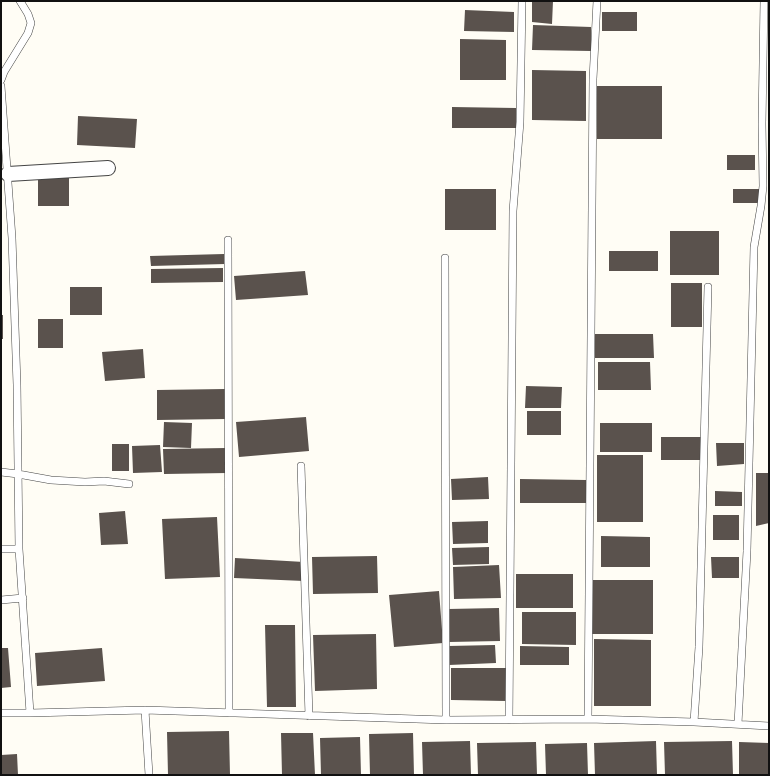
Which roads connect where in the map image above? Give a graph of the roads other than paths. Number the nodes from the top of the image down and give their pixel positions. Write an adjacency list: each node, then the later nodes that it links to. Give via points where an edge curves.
1 (20, 1): 5 (lane, via 31,23 28,33)
2 (522, 1): 28 (lane, via 520,122 513,211)
3 (597, 1): 26 (lane, via 593,79)
4 (764, 1): 30 (lane, via 763,186 754,247 747,551)
5 (1, 80)
6 (1, 86): 7 (lane)
7 (2, 102): 9 (lane)
8 (108, 168): 9 (street)
9 (8, 174): 15 (lane)
10 (228, 240): 24 (lane)
11 (445, 258): 27 (lane)
12 (708, 287): 29 (lane, via 699,647)
13 (302, 466): 25 (lane)
14 (1, 472): 15 (lane)
15 (18, 474): 16 (lane, via 51,480); 18 (lane)
16 (129, 484)
17 (1, 549): 18 (lane)
18 (19, 549): 19 (lane)
19 (22, 598): 20 (lane); 23 (lane)
20 (1, 600)
21 (145, 710): 23 (lane); 24 (lane); 32 (lane)
22 (1, 713): 23 (lane)
23 (30, 713)
24 (229, 713): 25 (lane)
25 (309, 716): 27 (lane)
26 (588, 719): 28 (lane); 29 (lane)
27 (446, 720): 28 (lane)
28 (509, 720)
29 (694, 722): 30 (lane)
30 (738, 724): 31 (lane)
31 (769, 726)
32 (149, 775)

